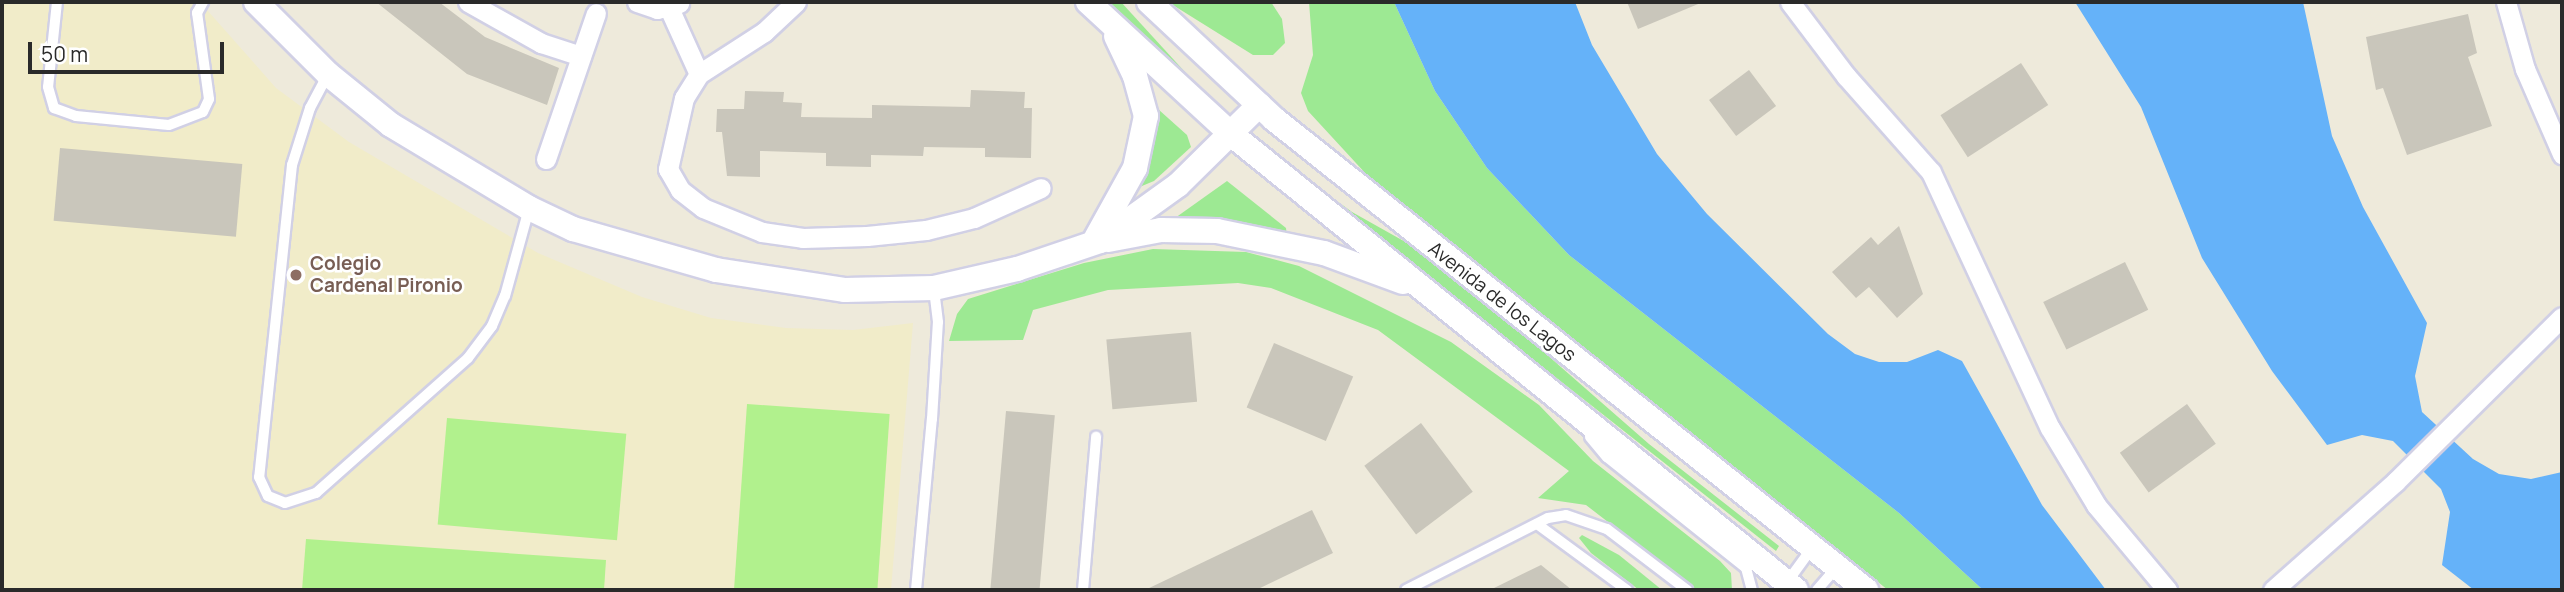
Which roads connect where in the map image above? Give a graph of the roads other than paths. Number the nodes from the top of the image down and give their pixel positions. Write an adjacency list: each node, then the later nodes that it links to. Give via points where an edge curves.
1 (57, 2): 2 (lane, via 48,87 54,108 76,116 169,125 203,112 209,99 197,13)
2 (203, 2)
3 (256, 2): 15 (street)
4 (468, 2): 14 (street, via 541,43)
5 (637, 2): 11 (street)
6 (796, 2): 16 (street, via 764,32)
7 (1088, 2): 13 (street, Avenida de los Lagos)
8 (1149, 2): 17 (street, Avenida de los Lagos)
9 (1790, 2): 41 (street, via 1846,76 1931,172 2050,428 2096,505)
10 (2506, 2): 19 (street, via 2525,69)
11 (674, 5): 16 (street)
12 (596, 13): 14 (street)
13 (1111, 26): 18 (street, Avenida de los Lagos); 23 (street, via 1135,76 1146,116 1135,168)
14 (581, 56): 20 (street)
15 (328, 74): 22 (street, via 391,125); 22 (lane, via 310,108 292,165 259,477 268,496 285,503 316,493 468,358 492,326 505,296)
16 (699, 75): 21 (street, via 684,98 668,169 680,190 726,220 803,238 891,233 974,218)
17 (1259, 105): 18 (street); 30 (street, Avenida de los Lagos)
18 (1231, 134): 23 (street, via 1178,185); 25 (street, Avenida de los Lagos)
19 (2562, 154)
20 (546, 159)
21 (1041, 188)
22 (529, 208): 24 (street, via 573,229 716,270 845,290)
23 (1096, 242): 24 (street); 25 (street, via 1161,230 1217,231 1324,253)
24 (934, 288): 33 (lane, via 938,323)
25 (1424, 289): 27 (street, Avenida de los Lagos)
26 (2562, 317): 42 (street, via 2396,481)
27 (1552, 390): 32 (street, Avenida de los Lagos); 38 (lane, via 1607,457 1746,568)
28 (1096, 437): 34 (lane)
29 (1536, 524): 35 (lane); 36 (lane); 37 (lane, via 1566,515 1607,529)
30 (1813, 547): 31 (street, Avenida de los Lagos); 32 (lane)
31 (1837, 567): 39 (lane); 40 (street, Avenida de los Lagos)
32 (1787, 588)
33 (916, 590)
34 (1083, 590)
35 (1406, 590)
36 (1627, 590)
37 (1687, 590)
38 (1752, 590)
39 (1817, 590)
40 (1866, 590)
41 (2167, 590)
42 (2273, 590)

